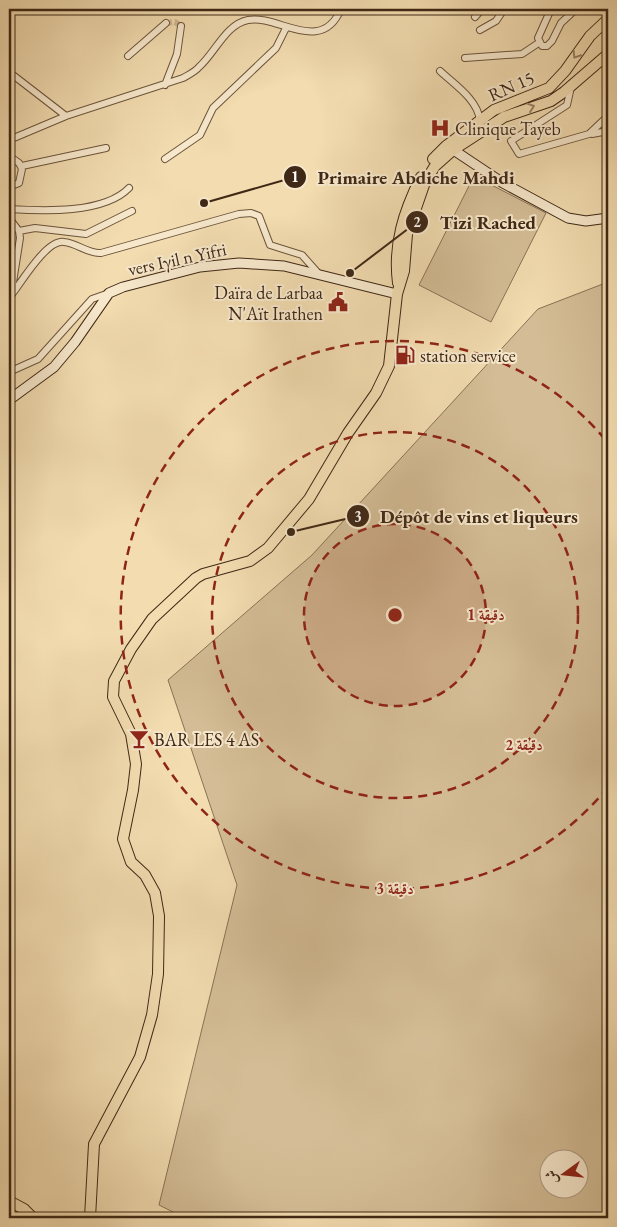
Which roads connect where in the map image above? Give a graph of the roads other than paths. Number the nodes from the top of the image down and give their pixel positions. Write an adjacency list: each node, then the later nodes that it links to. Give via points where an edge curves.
1 (341, 9): 10 (street, via 335,22 323,29 300,31)
2 (482, 9): 6 (street)
3 (504, 9): 11 (street, via 496,21)
4 (551, 9): 12 (street, via 538,38)
5 (576, 9): 12 (street, via 561,23 547,46)
6 (475, 17)
7 (608, 19): 22 (main road, RN 15, one-way to 22, via 590,36 549,88 504,106)
8 (166, 23): 14 (street)
9 (181, 26): 18 (street, via 177,54)
10 (286, 28): 18 (street, via 262,20 236,24 199,68); 29 (street, via 276,48 213,108 200,135)
11 (480, 30)
12 (540, 42): 15 (street, via 522,54)
13 (608, 54): 19 (main road, RN 15)
14 (128, 56)
15 (465, 58)
16 (440, 71): 22 (street, via 474,103)
17 (9, 72): 20 (street)
18 (165, 85): 20 (street)
19 (571, 87): 24 (street, via 567,105 511,142 519,154); 27 (main road, RN 15, one-way to 19, via 504,117 551,101)
20 (66, 116): 25 (street)
21 (608, 116): 24 (street)
22 (480, 120): 27 (main road, RN 15)
23 (608, 131): 24 (street)
24 (589, 134)
25 (9, 140)
26 (106, 148): 30 (street)
27 (450, 148): 36 (main road, via 503,183 568,218 586,221); 39 (main road, RN 15, via 425,182 405,242 404,271)
28 (9, 156): 30 (street)
29 (165, 160)
30 (22, 166): 31 (street, via 19,183)
31 (9, 187)
32 (129, 188): 33 (street, via 122,196 111,200 66,210)
33 (9, 209)
34 (132, 211): 37 (street, via 86,234 35,228)
35 (9, 218): 37 (street)
36 (608, 218)
37 (19, 231): 41 (street)
38 (318, 274): 39 (main road, vers Iγil n Yifri); 40 (main road, vers Iγil n Yifri, via 284,266 239,263 200,267); 41 (street, via 302,256 270,245 260,216 251,213 170,232 101,253 74,244 52,244)
39 (398, 290): 46 (main road, RN 15, via 389,366 383,381 309,499 260,555 196,578 152,619 114,681 114,700 131,734 136,764 123,840 131,862 156,893 158,974 152,1015 140,1057 94,1144)
40 (109, 293): 42 (street, via 92,299 38,359); 43 (main road, vers Iγil n Yifri, via 54,367)
41 (10, 297)
42 (9, 372)
43 (9, 400)
44 (9, 1201): 45 (main road)
45 (33, 1218)
46 (90, 1218)

